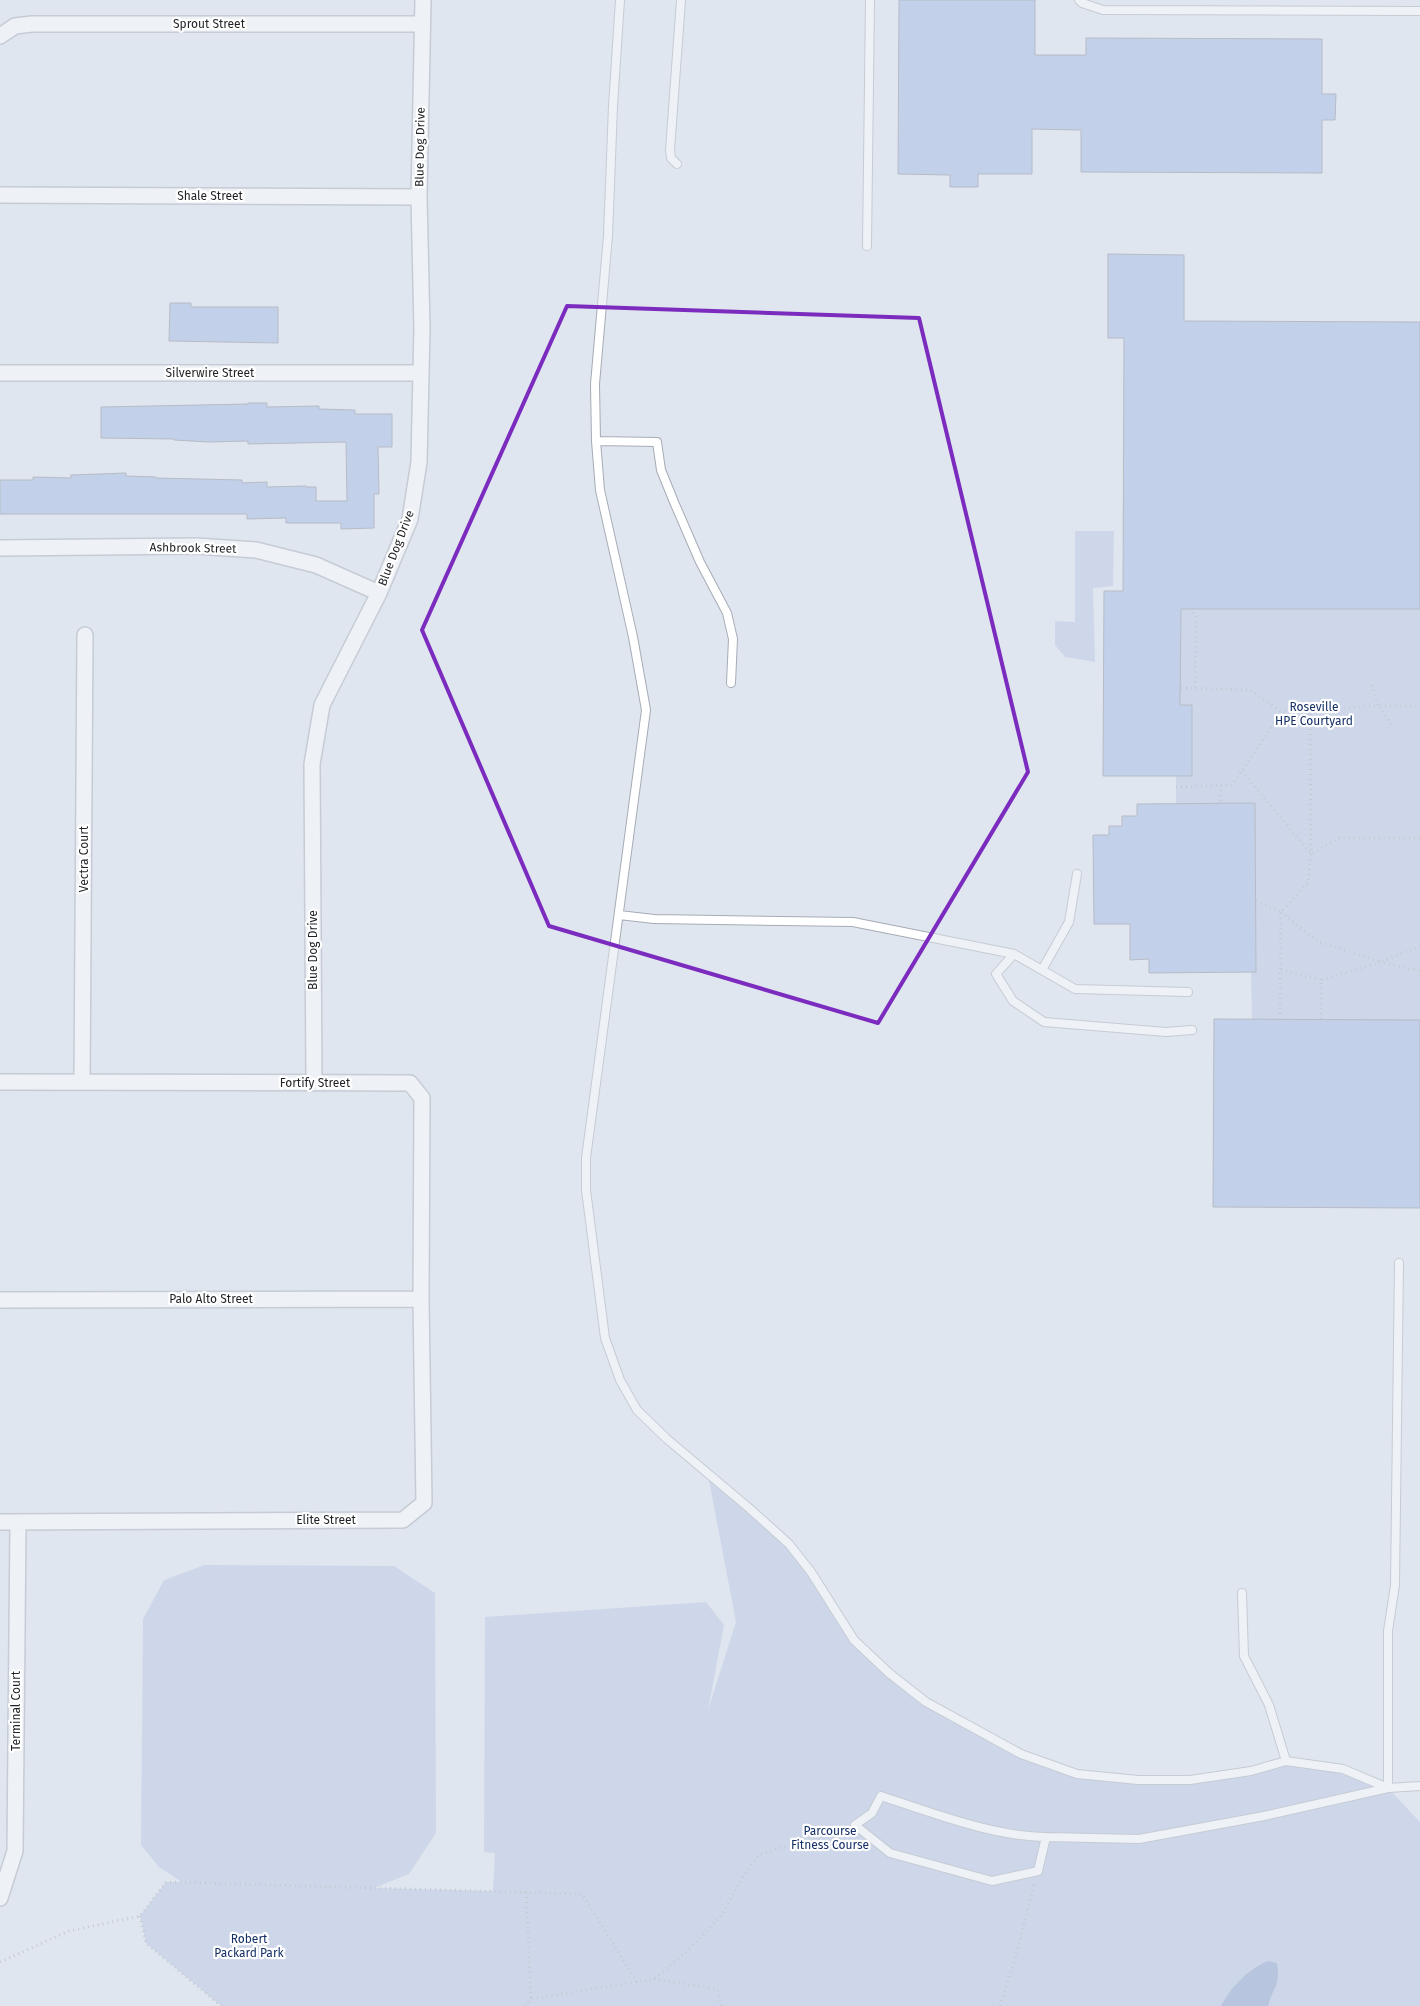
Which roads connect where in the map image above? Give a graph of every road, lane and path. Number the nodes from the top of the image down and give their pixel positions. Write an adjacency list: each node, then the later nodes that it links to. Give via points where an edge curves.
1 (423, 0): 7 (street, Blue Dog Drive)
2 (620, 0): 15 (lane, via 608,236 595,384)
3 (681, 0): 9 (lane, via 670,150 671,158)
4 (870, 0): 12 (lane)
5 (1078, 0): 6 (lane, via 1103,10)
6 (1420, 11)
7 (422, 24): 8 (street, Sprout Street, via 32,24 16,26); 11 (street, Blue Dog Drive)
8 (0, 36)
9 (677, 164)
10 (0, 196): 11 (street, Shale Street)
11 (419, 197): 14 (street, Blue Dog Drive)
12 (867, 246)
13 (0, 373): 14 (street, Silverwire Street)
14 (421, 373): 17 (street, Blue Dog Drive, via 420,462 410,519)
15 (596, 441): 21 (lane, via 657,442 661,470 670,493 700,562 727,613 732,639); 38 (lane, via 600,490 646,710)
16 (0, 548): 17 (street, Ashbrook Street, via 197,546 256,550 316,565)
17 (378, 593): 52 (street, Blue Dog Drive, via 322,705 312,764)
18 (1189, 608): 23 (path, via 1196,617)
19 (85, 635): 51 (street, Vectra Court)
20 (1371, 681): 24 (path)
21 (731, 683)
22 (1181, 688): 23 (path)
23 (1195, 688): 27 (path, via 1250,690)
24 (1378, 706): 25 (path); 26 (path); 28 (path)
25 (1420, 706)
26 (1310, 710): 27 (path); 34 (path)
27 (1282, 712): 29 (path)
28 (1392, 724)
29 (1242, 771): 30 (path, via 1232,785); 34 (path)
30 (1221, 785): 31 (path); 32 (path)
31 (1176, 787)
32 (1221, 803)
33 (1420, 838): 34 (path, via 1339,838)
34 (1311, 854): 37 (path, via 1308,883)
35 (1077, 874): 42 (lane, via 1068,922)
36 (1256, 901): 37 (path)
37 (1282, 912): 41 (path, via 1317,941); 43 (path)
38 (619, 914): 40 (lane, via 654,918 853,922); 59 (lane, via 586,1158 586,1190 605,1338 620,1380 637,1410 789,1544 811,1572 854,1640 889,1673 926,1702 978,1731 1021,1754 1077,1774 1138,1780 1190,1780 1251,1771)
39 (1420, 946): 41 (path)
40 (1014, 954): 42 (lane); 49 (lane, via 996,974 1014,1001 1044,1022 1166,1032)
41 (1381, 962): 44 (path); 45 (path)
42 (1042, 970): 46 (lane, via 1075,989)
43 (1281, 970): 45 (path); 47 (path)
44 (1420, 972)
45 (1321, 980): 48 (path)
46 (1188, 992)
47 (1280, 1019)
48 (1321, 1019)
49 (1192, 1030)
50 (0, 1082): 51 (street, Fortify Street)
51 (82, 1082): 52 (street, Fortify Street)
52 (314, 1082): 54 (street, Fortify Street, via 410,1083 422,1098)
53 (1399, 1263): 61 (lane, via 1396,1585 1388,1632)
54 (421, 1299): 55 (street, Palo Alto Street); 57 (street, Elite Street, via 424,1503 403,1520)
55 (0, 1300)
56 (0, 1522): 57 (street)
57 (18, 1522): 66 (street, Terminal Court, via 15,1852)
58 (1242, 1593): 59 (lane, via 1244,1656 1270,1705)
59 (1286, 1761): 61 (lane, via 1342,1770)
60 (1420, 1786): 61 (lane)
61 (1388, 1788): 63 (lane, via 1264,1816 1139,1839)
62 (855, 1826): 63 (lane, via 872,1813 881,1796 978,1826); 64 (lane, via 890,1853 992,1882); 69 (path, via 842,1835 805,1840 759,1855 722,1915)
63 (1046, 1837): 64 (lane)
64 (1038, 1871): 75 (path)
65 (526, 1892): 67 (path, via 166,1882); 70 (path, via 582,1894); 71 (path)
66 (0, 1898)
67 (140, 1916): 68 (path, via 69,1931); 72 (path, via 146,1943)
68 (0, 1962)
69 (654, 1979): 70 (path); 74 (path, via 717,1990)
70 (637, 1982): 71 (path)
71 (531, 1999): 73 (path)
72 (221, 2006)
73 (525, 2006)
74 (722, 2006)
75 (1000, 2006)

